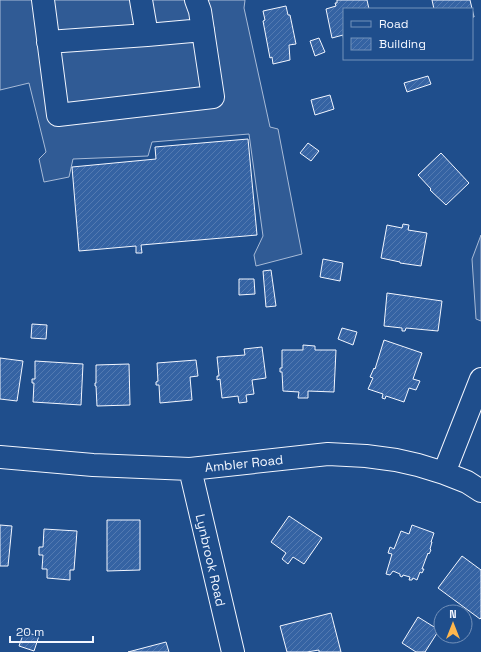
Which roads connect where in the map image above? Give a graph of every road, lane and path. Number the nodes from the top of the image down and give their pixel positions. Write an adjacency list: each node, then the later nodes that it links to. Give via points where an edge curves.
1 (42, 0): 6 (street)
2 (141, 0): 5 (street)
3 (196, 0): 4 (street)
4 (203, 30): 5 (street); 6 (street, via 213,97 58,115)
5 (147, 35): 6 (street)
6 (48, 42)
7 (481, 379): 10 (street)
8 (0, 457): 9 (street, Ambler Road, via 93,465)
9 (190, 469): 10 (street, Ambler Road, via 328,454 396,460); 12 (street, Lynbrook Road)
10 (444, 473): 11 (street, Ambler Road)
11 (481, 491)
12 (233, 652)

